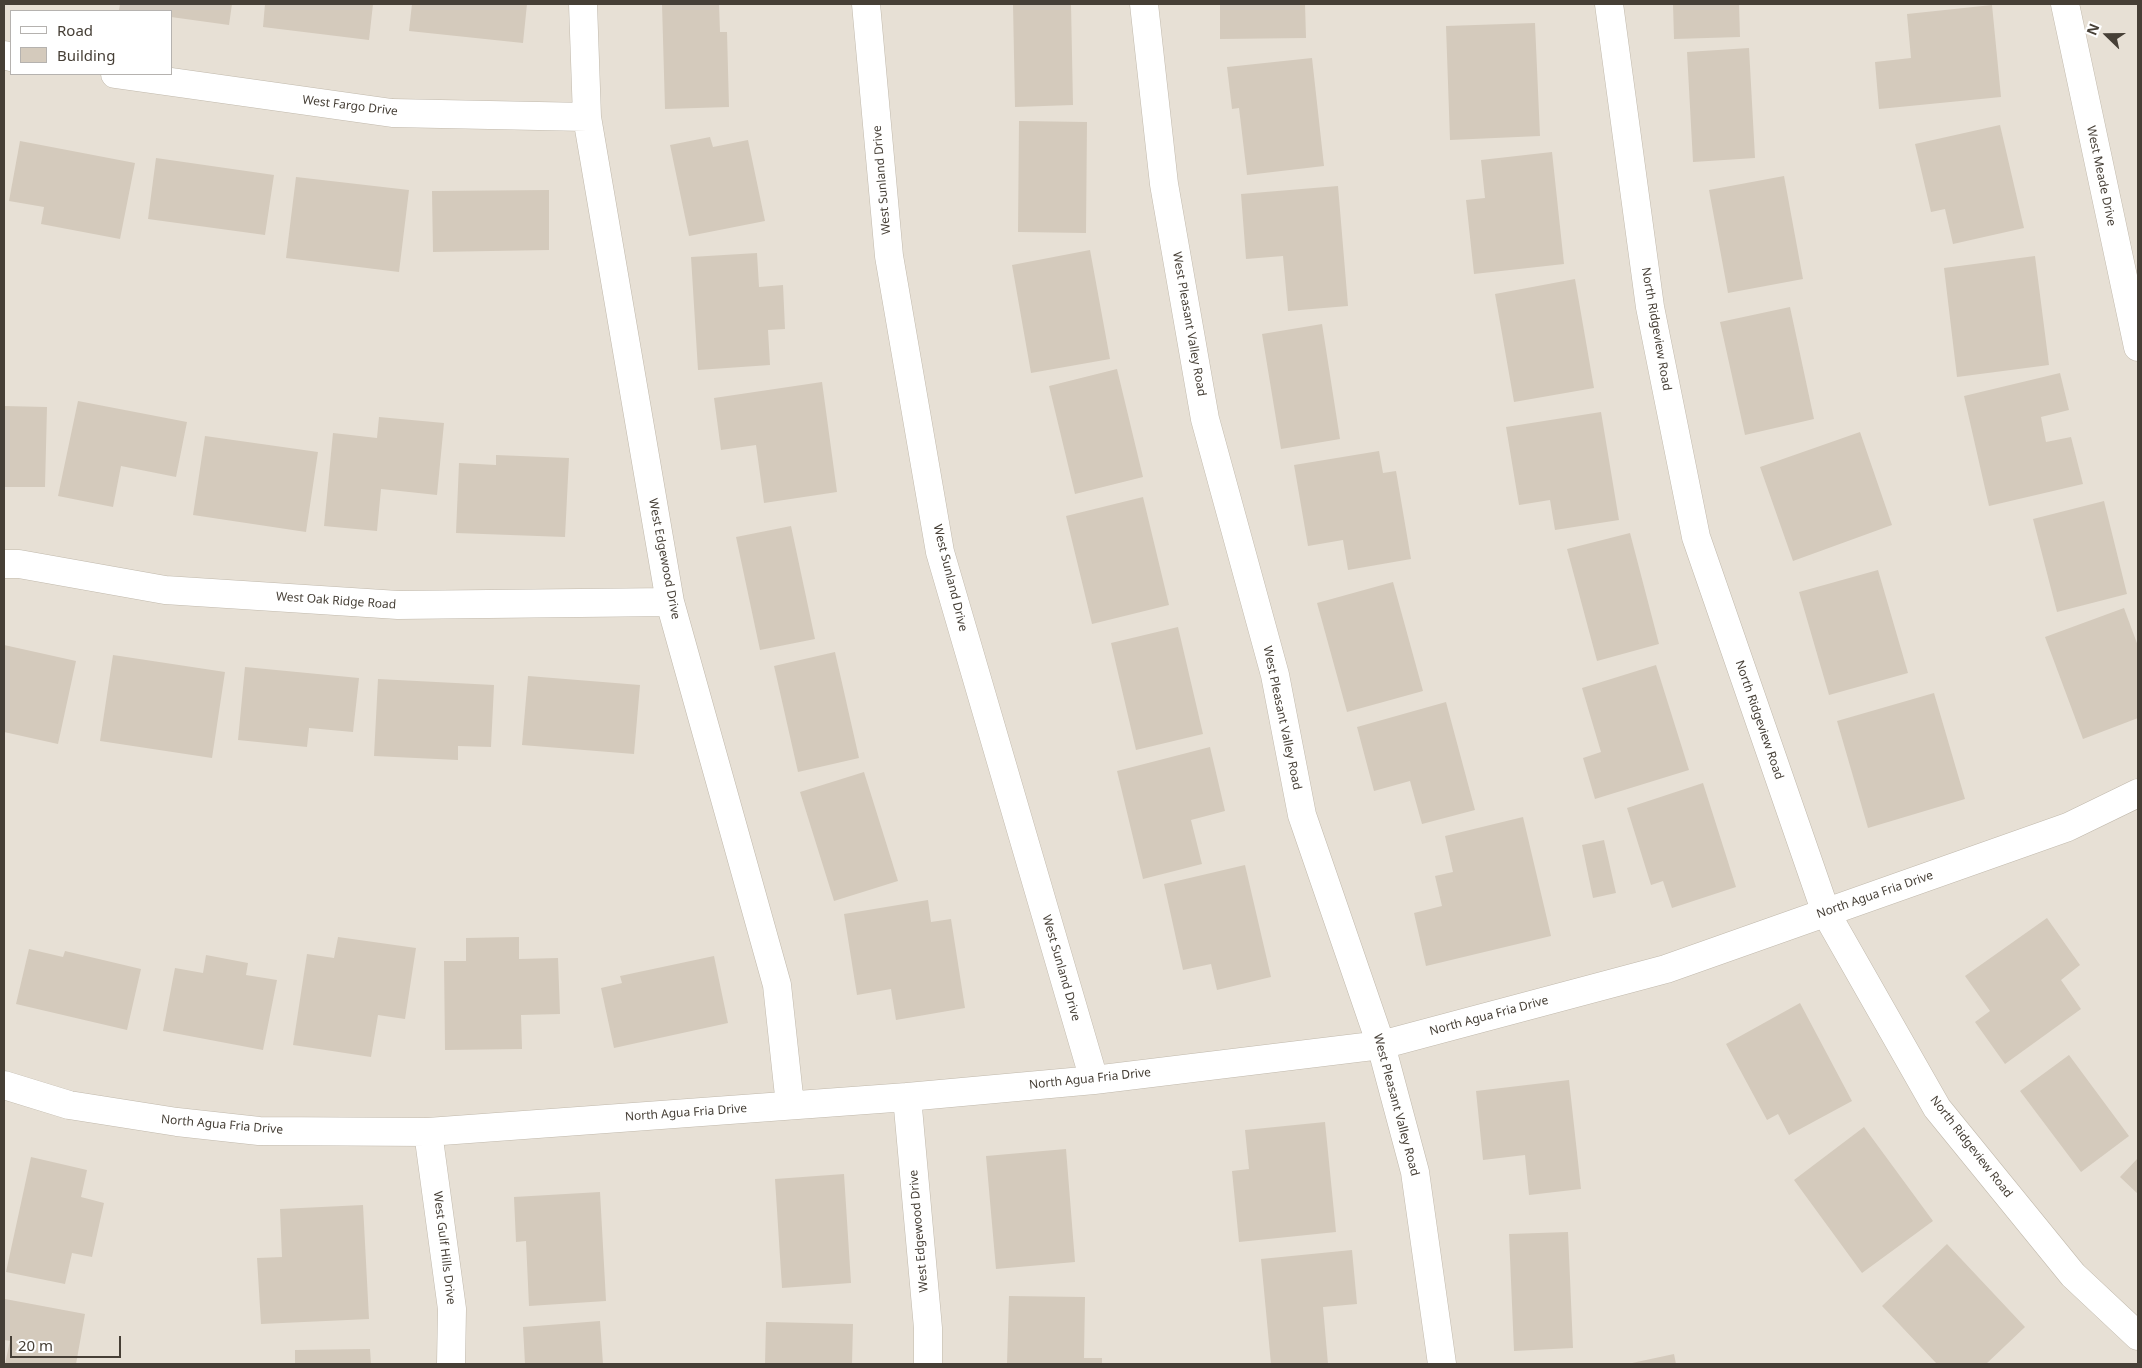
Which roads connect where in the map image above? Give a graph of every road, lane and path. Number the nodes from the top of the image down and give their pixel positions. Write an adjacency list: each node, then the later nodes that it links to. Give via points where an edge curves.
1 (583, 4): 7 (street, West Edgewood Drive)
2 (866, 4): 14 (street, West Sunland Drive, via 889,256 940,552)
3 (1144, 4): 13 (street, West Pleasant Valley Road, via 1164,184 1205,419 1275,675 1302,815)
4 (1609, 4): 12 (street, North Ridgeview Road, via 1650,307 1696,537)
5 (2065, 4): 8 (street, West Meade Drive)
6 (123, 75): 7 (street, West Fargo Drive, via 392,112)
7 (587, 117): 10 (street, West Edgewood Drive)
8 (2138, 347)
9 (4, 564): 10 (street, West Oak Ridge Road, via 165,590 398,605)
10 (670, 602): 17 (street, West Edgewood Drive, via 777,985)
11 (2138, 793): 12 (street, North Agua Fria Drive, via 2068,827)
12 (1826, 913): 13 (street, North Agua Fria Drive, via 1666,969); 19 (street, North Ridgeview Road, via 1937,1108 2073,1275)
13 (1381, 1045): 14 (street, North Agua Fria Drive); 22 (street, West Pleasant Valley Road, via 1416,1172)
14 (1094, 1080): 16 (street, North Agua Fria Drive)
15 (4, 1085): 18 (street, North Agua Fria Drive, via 69,1105 177,1122 259,1131)
16 (907, 1097): 17 (street, North Agua Fria Drive); 21 (street, West Edgewood Drive, via 928,1328)
17 (790, 1105): 18 (street, North Agua Fria Drive)
18 (428, 1132): 20 (street, West Gulf Hills Drive, via 452,1309)
19 (2138, 1336)
20 (451, 1364)
21 (928, 1364)
22 (1442, 1364)

